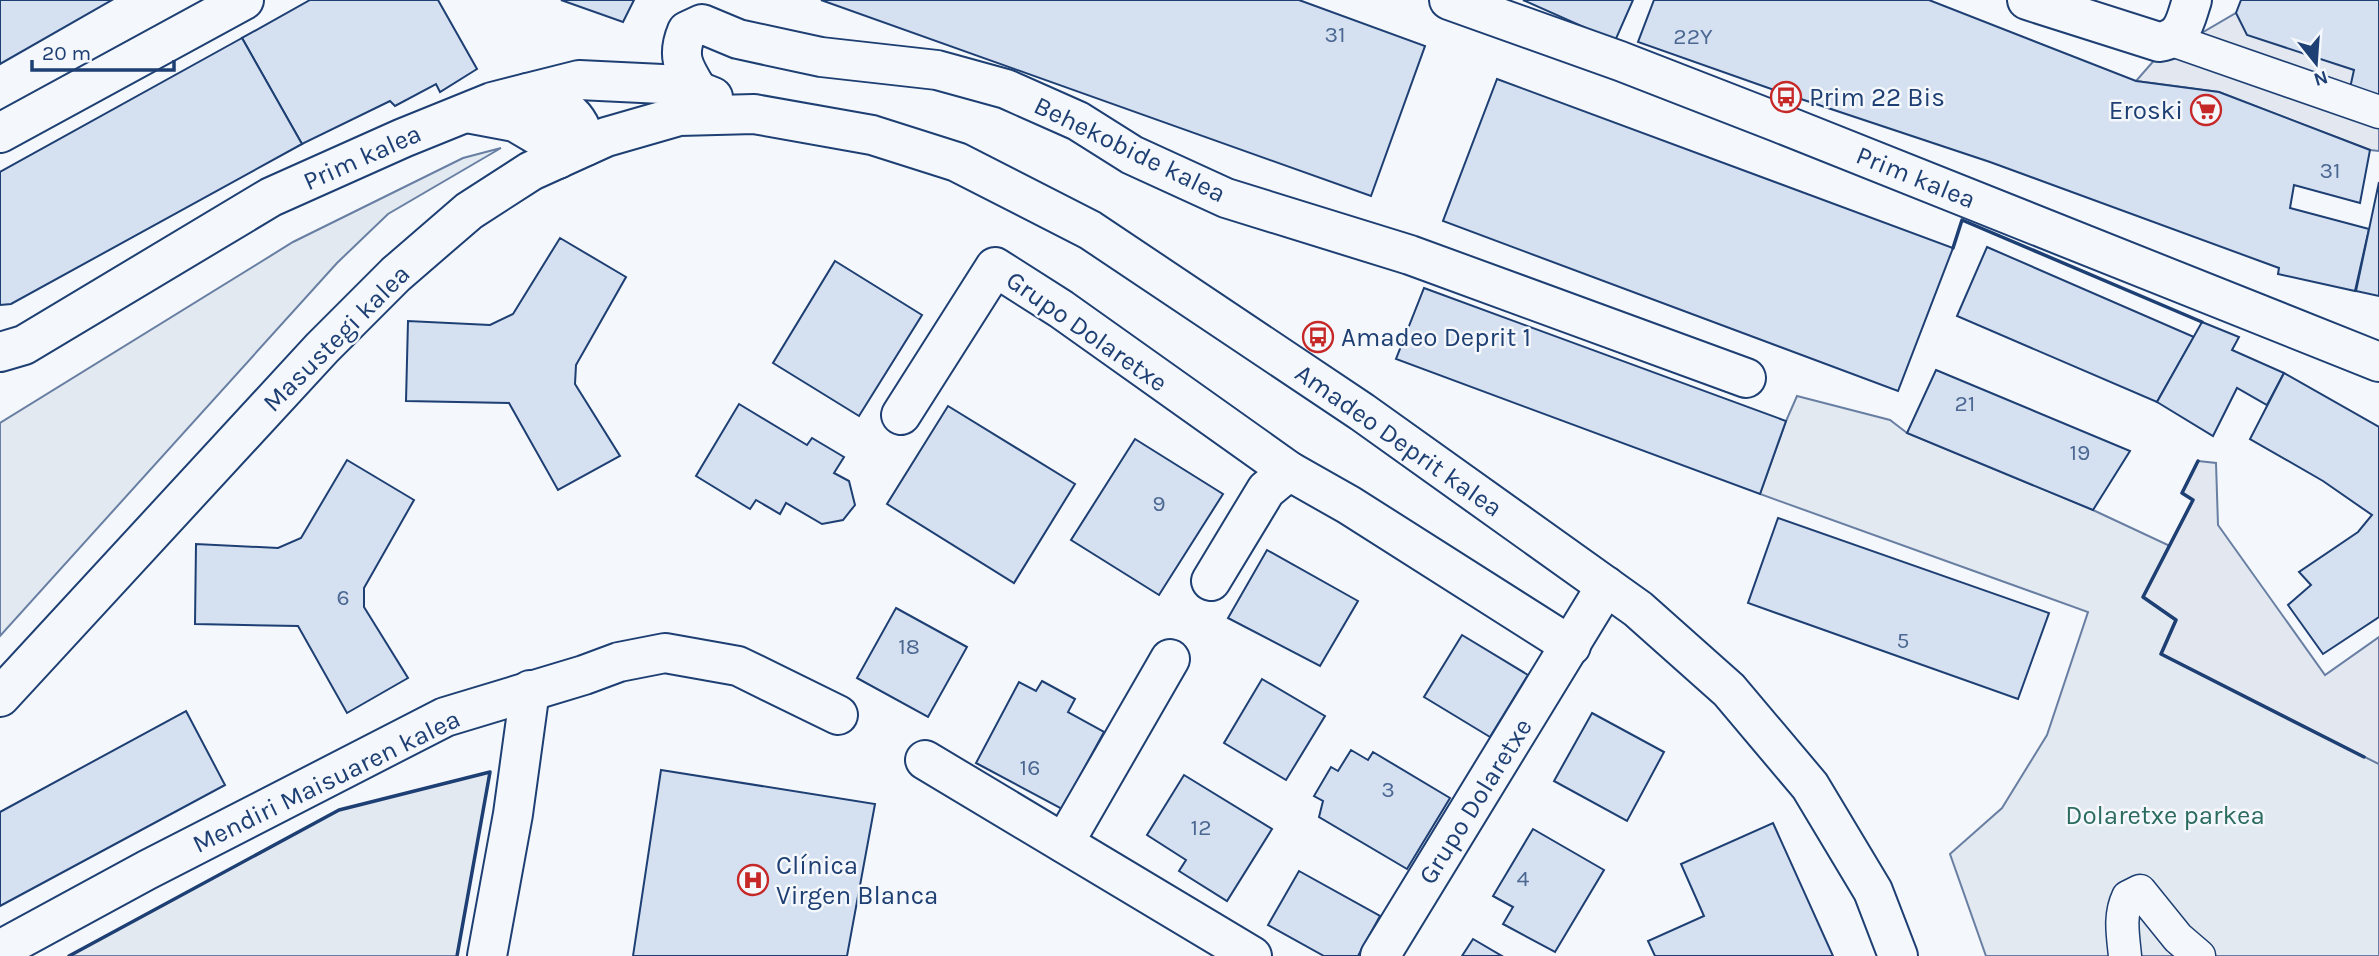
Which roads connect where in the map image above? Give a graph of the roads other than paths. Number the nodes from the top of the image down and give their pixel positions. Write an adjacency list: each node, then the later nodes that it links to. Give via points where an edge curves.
1 (244, 0): 11 (street)
2 (1449, 0): 14 (street, Prim kalea, via 1741,108)
3 (2027, 0): 5 (street, via 2159,42)
4 (2192, 0): 5 (street, via 2182,28)
5 (2172, 40): 8 (street)
6 (698, 90): 7 (street, Prim kalea, via 683,85 579,80); 10 (street, Prim kalea); 15 (street, Behekobide kalea, via 685,70 681,47 687,31 702,24 738,39 821,57 937,70 1006,89 1226,198 1410,255)
7 (528, 93): 9 (street, Prim kalea); 12 (street, via 572,113 583,130)
8 (2379, 112)
9 (465, 113): 12 (street, via 514,122); 13 (street, Prim kalea, via 271,197 24,345)
10 (754, 114): 12 (street, Masustegi kalea, via 679,116 606,137); 19 (street, Amadeo Deprit kalea, via 872,135 957,162 1090,230 1362,412)
11 (0, 133)
12 (572, 153): 23 (street, Masustegi kalea, via 531,172 469,211 396,274)
13 (0, 352)
14 (2379, 362)
15 (1746, 378)
16 (901, 415): 17 (street, Grupo Dolaretxe, via 995,267)
17 (1289, 471): 18 (street, via 1266,490); 20 (street, Grupo Dolaretxe)
18 (1212, 581)
19 (1606, 586): 20 (street, Grupo Dolaretxe); 31 (street, Amadeo Deprit kalea, via 1729,690 1810,786 1872,891)
20 (1571, 646): 30 (street, Grupo Dolaretxe)
21 (1170, 659): 26 (street)
22 (530, 690): 24 (street, Mendiri Maisuaren kalea, via 665,653 738,666); 27 (street, Mendiri Maisuaren kalea, via 445,717); 28 (street)
23 (0, 697)
24 (838, 715)
25 (925, 760): 26 (street)
26 (1064, 844): 29 (street)
27 (0, 950)
28 (487, 956)
29 (1252, 956)
30 (1380, 956)
31 (1898, 956)
32 (2125, 956): 33 (street, via 2123,908 2128,897 2140,891)
33 (2199, 956)

